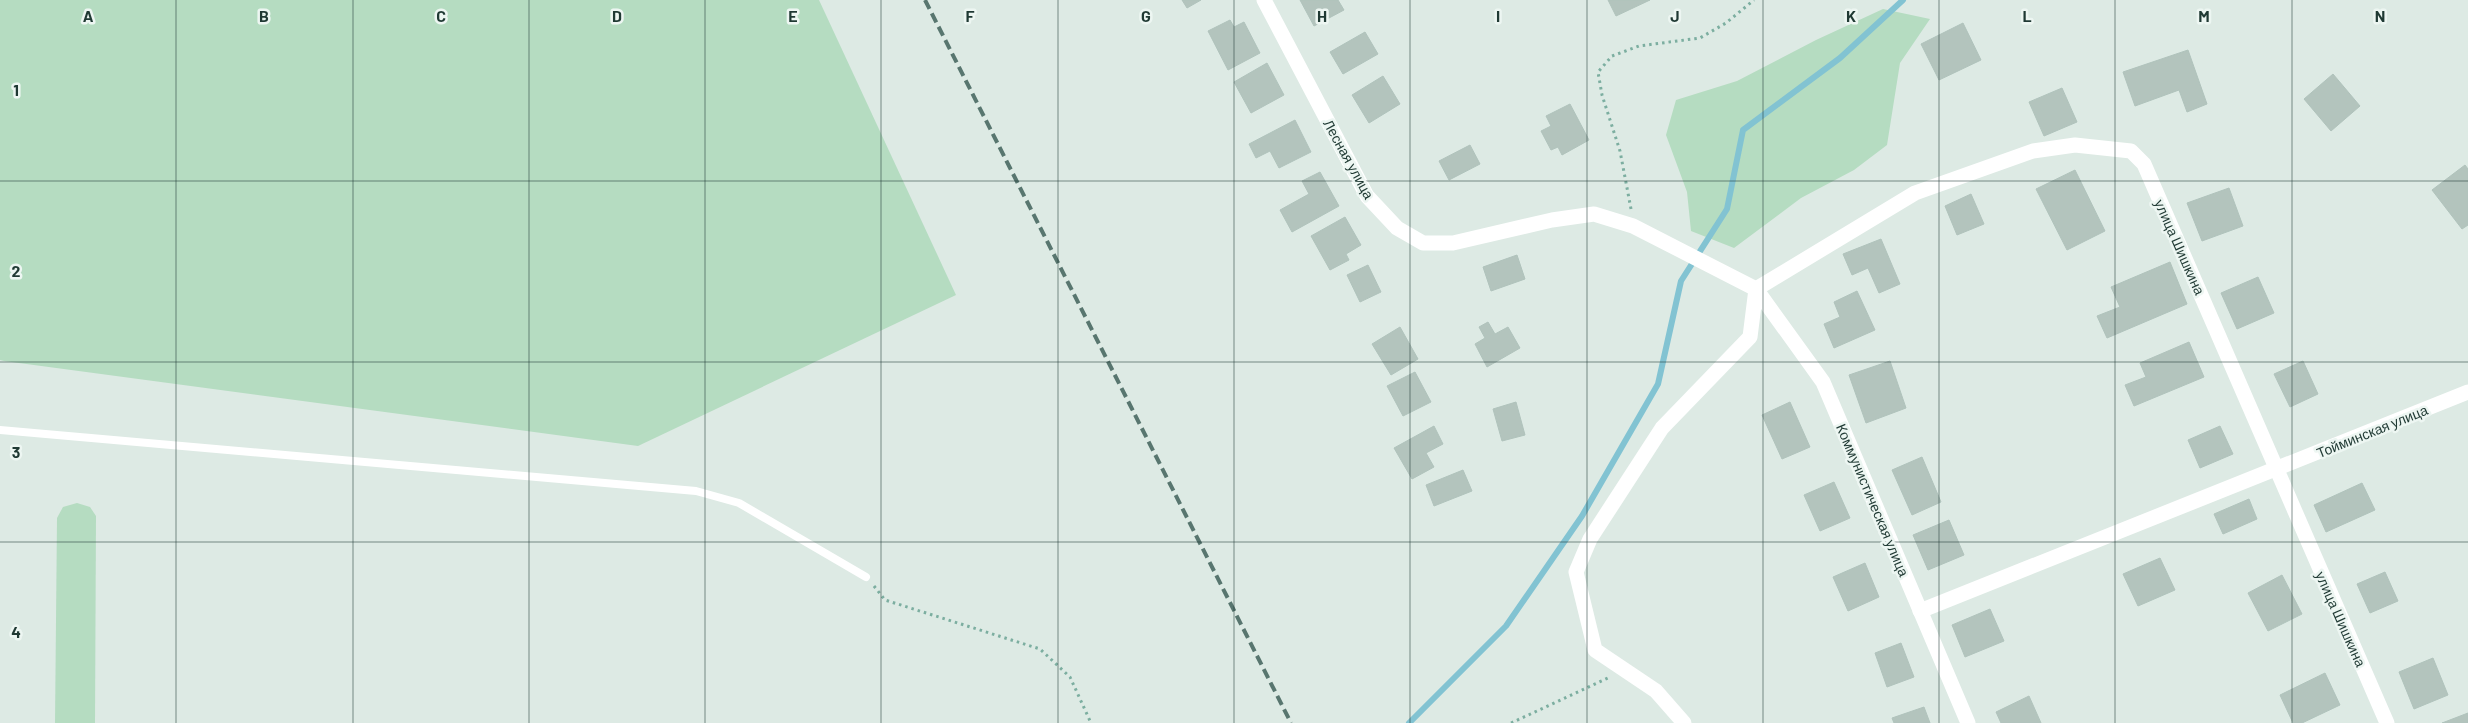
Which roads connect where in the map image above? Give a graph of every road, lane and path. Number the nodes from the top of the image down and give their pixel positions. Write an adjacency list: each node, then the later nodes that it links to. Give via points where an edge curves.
1 (1264, 0): 3 (street, Лесная улица, via 1367,196 1397,228 1423,243 1453,243 1552,220 1594,214)
2 (1754, 0): 3 (path, via 1726,23 1700,38 1639,46 1612,56 1598,72 1620,151)
3 (1633, 226): 4 (street, Лесная улица)
4 (1756, 289): 7 (street, улица Шишкина, via 1915,193 2033,151 2075,145 2131,151 2144,164); 9 (street, Коммунистическая улица, via 1823,382); 10 (street, via 1750,337 1662,428 1590,539 1576,572 1595,650)
5 (2468, 392): 7 (street, Тойминская улица)
6 (0, 430): 8 (lane, via 696,490 739,503)
7 (2277, 470): 9 (street, Тойминская улица); 15 (street, улица Шишкина)
8 (866, 576): 11 (path, via 885,600 1040,649 1070,677)
9 (1920, 611): 14 (street, Коммунистическая улица)
10 (1624, 670): 12 (path); 13 (street, via 1656,691)
11 (1091, 723)
12 (1511, 723)
13 (1684, 723)
14 (1968, 723)
15 (2387, 723)

